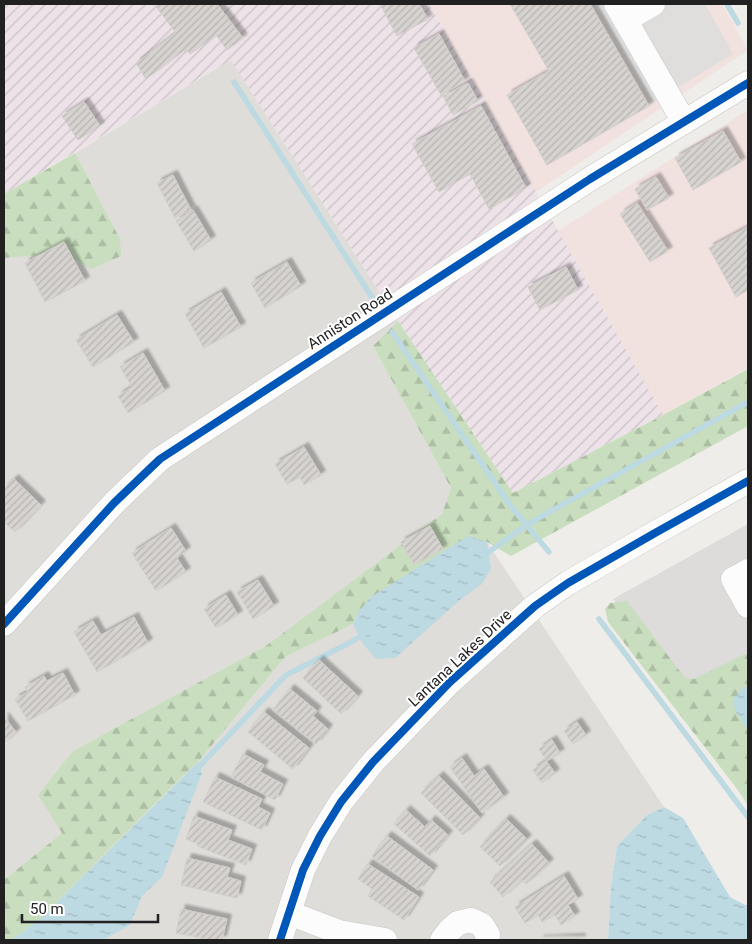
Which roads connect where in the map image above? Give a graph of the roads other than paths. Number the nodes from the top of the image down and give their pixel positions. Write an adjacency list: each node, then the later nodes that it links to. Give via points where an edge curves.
1 (653, 4): 2 (street)
2 (621, 12): 4 (street)
3 (748, 83): 4 (street, Anniston Road)
4 (684, 122): 8 (street, Anniston Road, via 583,183 160,459 114,503)
5 (748, 481): 9 (street, Lantana Lakes Drive, via 535,606 450,682 373,762 341,802 303,870)
6 (748, 570): 7 (street, via 734,579)
7 (748, 606)
8 (4, 624)
9 (289, 913): 10 (street, Lantana Lakes Drive); 11 (street, via 339,932)
10 (280, 940)
11 (385, 940)
12 (442, 940): 13 (street, via 458,923 471,920 482,925 488,935)
13 (487, 940)

